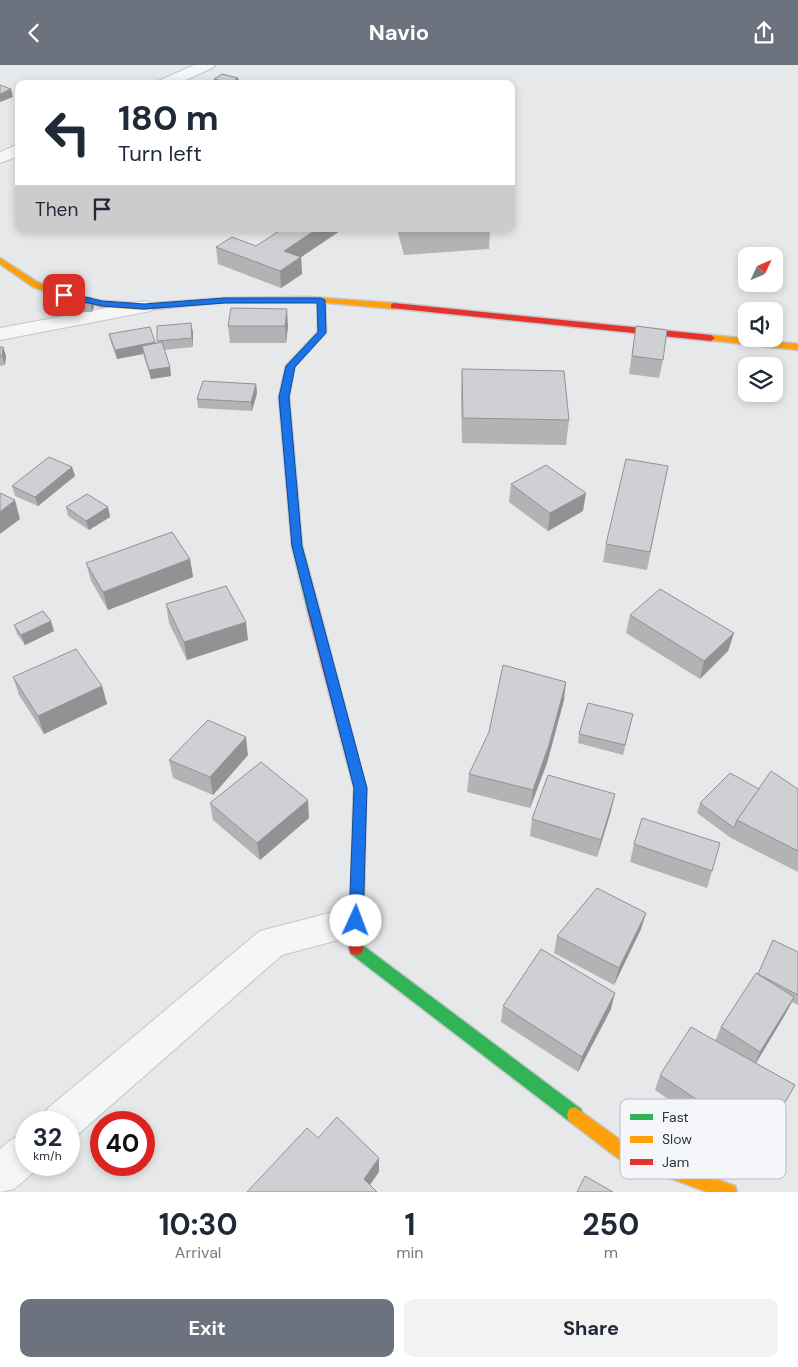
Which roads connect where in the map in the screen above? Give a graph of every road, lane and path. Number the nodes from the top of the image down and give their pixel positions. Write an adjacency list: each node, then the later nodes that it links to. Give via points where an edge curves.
1 (207, 65): 2 (street)
2 (173, 80)
3 (15, 151): 4 (street)
4 (0, 158)
5 (0, 260): 7 (street, via 36,285 64,295 102,304)
6 (321, 300): 7 (street, via 225,300); 9 (street); 10 (street, via 322,333 290,366 284,397 297,546 360,788)
7 (144, 307): 8 (street)
8 (0, 334)
9 (798, 347)
10 (356, 921): 11 (street, via 272,942); 12 (street, via 355,948)
11 (76, 1111)
12 (620, 1149)
13 (15, 1162): 14 (street)
14 (0, 1175)
15 (694, 1179): 16 (street)
16 (729, 1192)

